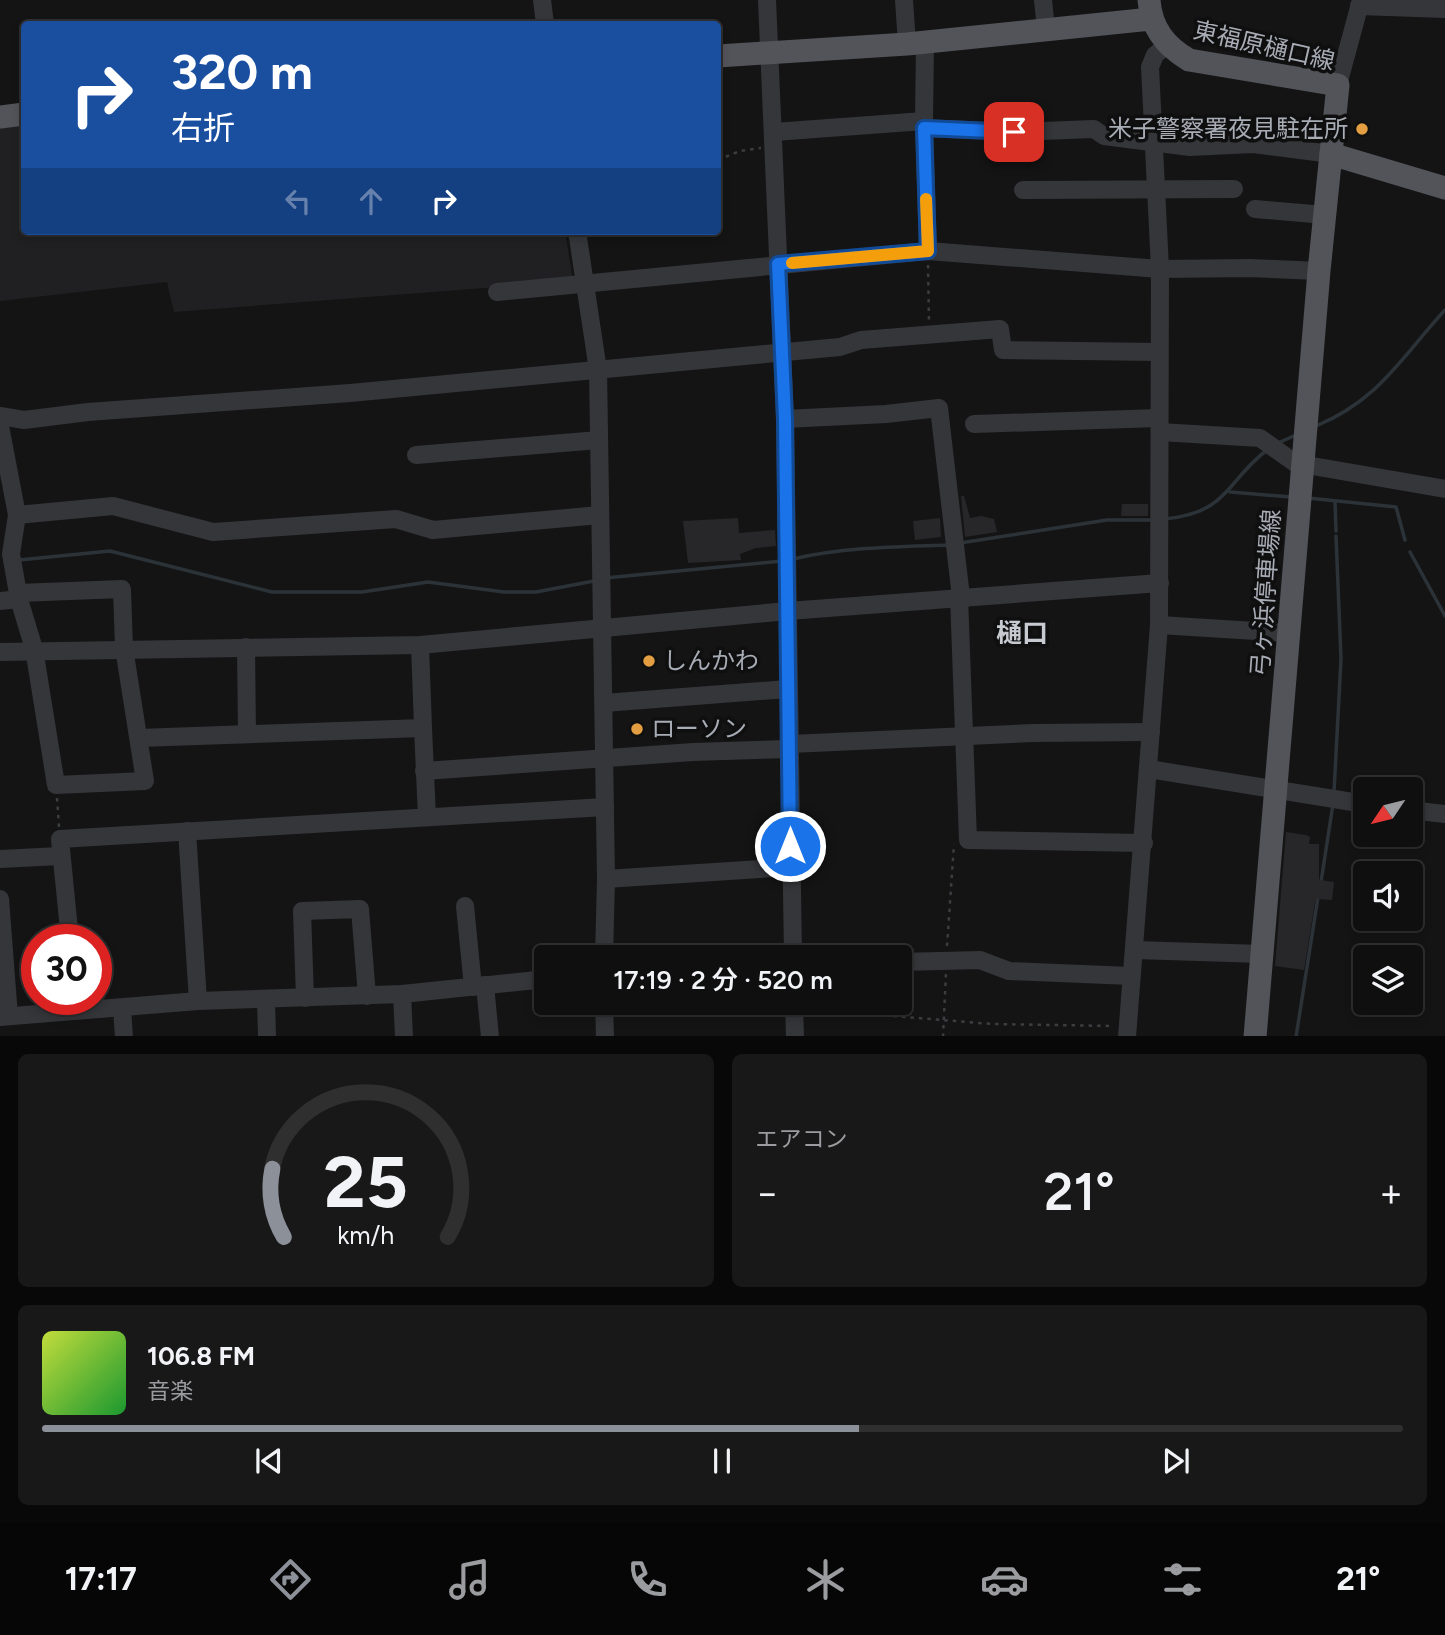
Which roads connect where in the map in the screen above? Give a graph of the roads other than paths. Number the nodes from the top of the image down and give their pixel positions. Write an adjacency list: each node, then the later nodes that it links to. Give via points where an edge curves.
1 (542, 0): 8 (street)
2 (767, 0): 12 (street)
3 (904, 0): 10 (street)
4 (1044, 0): 9 (street)
5 (1360, 3): 6 (street); 14 (street)
6 (1445, 9)
7 (1150, 10): 9 (main road); 11 (main road, 東福原樋口線)
8 (545, 21)
9 (1046, 29): 10 (main road)
10 (916, 43): 12 (main road); 17 (street)
11 (1168, 44): 14 (main road, 東福原樋口線, via 1203,64); 19 (street, via 1150,67)
12 (770, 53): 13 (main road); 18 (street)
13 (721, 56)
14 (1338, 85): 20 (main road, 東福原樋口線)
15 (21, 114): 16 (main road)
16 (0, 117)
17 (924, 125): 18 (street); 19 (street, via 1014,132 1094,129 1104,136); 28 (street)
18 (774, 140): 29 (street)
19 (1156, 142): 20 (street, via 1190,147 1253,144); 22 (street)
20 (1331, 154): 21 (main road); 26 (main road, 弓ヶ浜停車場線)
21 (1445, 188)
22 (1157, 189): 23 (street); 24 (street); 30 (street)
23 (1234, 189)
24 (1023, 190)
25 (1255, 209): 26 (street)
26 (1325, 215): 31 (main road, 弓ヶ浜停車場線)
27 (578, 235): 32 (street)
28 (928, 251): 29 (street); 30 (street)
29 (778, 264): 32 (street); 34 (street)
30 (1160, 269): 31 (street); 35 (street)
31 (1319, 271): 44 (main road, 弓ヶ浜停車場線)
32 (586, 284): 33 (street); 36 (street)
33 (497, 292)
34 (782, 351): 35 (street, via 1000,329 1003,350); 36 (street); 38 (street)
35 (1159, 352): 40 (street)
36 (598, 370): 37 (street, via 24,420); 42 (street)
37 (0, 416)
38 (785, 419): 50 (street, via 939,408); 52 (street)
39 (974, 424): 40 (street)
40 (1159, 425): 44 (street, via 1260,438); 48 (street)
41 (0, 426): 46 (street)
42 (599, 440): 43 (street); 47 (street)
43 (416, 455)
44 (1302, 464): 45 (street); 55 (main road, 弓ヶ浜停車場線)
45 (1445, 489)
46 (16, 515): 47 (street, via 113,506 213,532 396,519 433,530); 49 (street, via 11,554)
47 (600, 515): 54 (street)
48 (1160, 583): 50 (street); 53 (street)
49 (19, 596): 51 (street); 58 (street, via 122,589); 59 (street)
50 (960, 597): 52 (street); 66 (street)
51 (0, 601)
52 (788, 611): 54 (street); 61 (street)
53 (1159, 625): 55 (street); 64 (street)
54 (603, 629): 56 (street); 62 (street)
55 (1290, 633): 72 (main road, 弓ヶ浜停車場線)
56 (420, 645): 57 (street); 63 (street)
57 (246, 647): 58 (street); 65 (street)
58 (124, 648): 59 (street); 67 (street)
59 (34, 649): 60 (street); 67 (street, via 56,785 145,781)
60 (0, 652)
61 (789, 689): 62 (street); 68 (street)
62 (604, 703): 69 (street)
63 (423, 728): 65 (street); 71 (street)
64 (1151, 732): 66 (street); 70 (street)
65 (247, 733): 67 (street)
66 (964, 736): 68 (street); 79 (street, via 968,840)
67 (139, 738)
68 (790, 747): 69 (street); 82 (street)
69 (604, 758): 71 (street); 74 (street)
70 (1149, 769): 72 (street); 79 (street)
71 (424, 771): 77 (street)
72 (1275, 789): 73 (street); 91 (main road, 弓ヶ浜停車場線)
73 (1353, 802)
74 (605, 807): 77 (street); 83 (street)
75 (1423, 811): 76 (street)
76 (1445, 814)
77 (427, 817): 78 (street)
78 (187, 831): 80 (street); 100 (street)
79 (1144, 843): 90 (street)
80 (60, 847): 81 (street); 86 (street)
81 (0, 859)
82 (790, 867): 83 (street); 89 (street)
83 (606, 879): 88 (street)
84 (0, 900): 87 (street)
85 (465, 906): 95 (street)
86 (68, 924)
87 (1, 937): 105 (street)
88 (604, 945)
89 (793, 945)
90 (1135, 950): 91 (street); 93 (street)
91 (1262, 954): 113 (main road, 弓ヶ浜停車場線)
92 (912, 960): 93 (street, via 980,960 1009,971)
93 (1131, 976): 106 (street)
94 (534, 980): 95 (street)
95 (479, 986): 96 (street); 110 (street)
96 (402, 994): 97 (street); 109 (street)
97 (367, 996): 98 (street); 98 (street, via 360,909 325,910 302,911)
98 (305, 998): 99 (street)
99 (266, 999): 100 (street); 108 (street)
100 (198, 1001): 102 (street)
101 (112, 1007): 102 (street)
102 (122, 1008): 107 (street)
103 (604, 1015): 111 (street)
104 (794, 1015): 112 (street)
105 (4, 1016)
106 (1127, 1031)
107 (124, 1036)
108 (267, 1036)
109 (404, 1036)
110 (490, 1036)
111 (605, 1036)
112 (795, 1036)
113 (1255, 1036)

